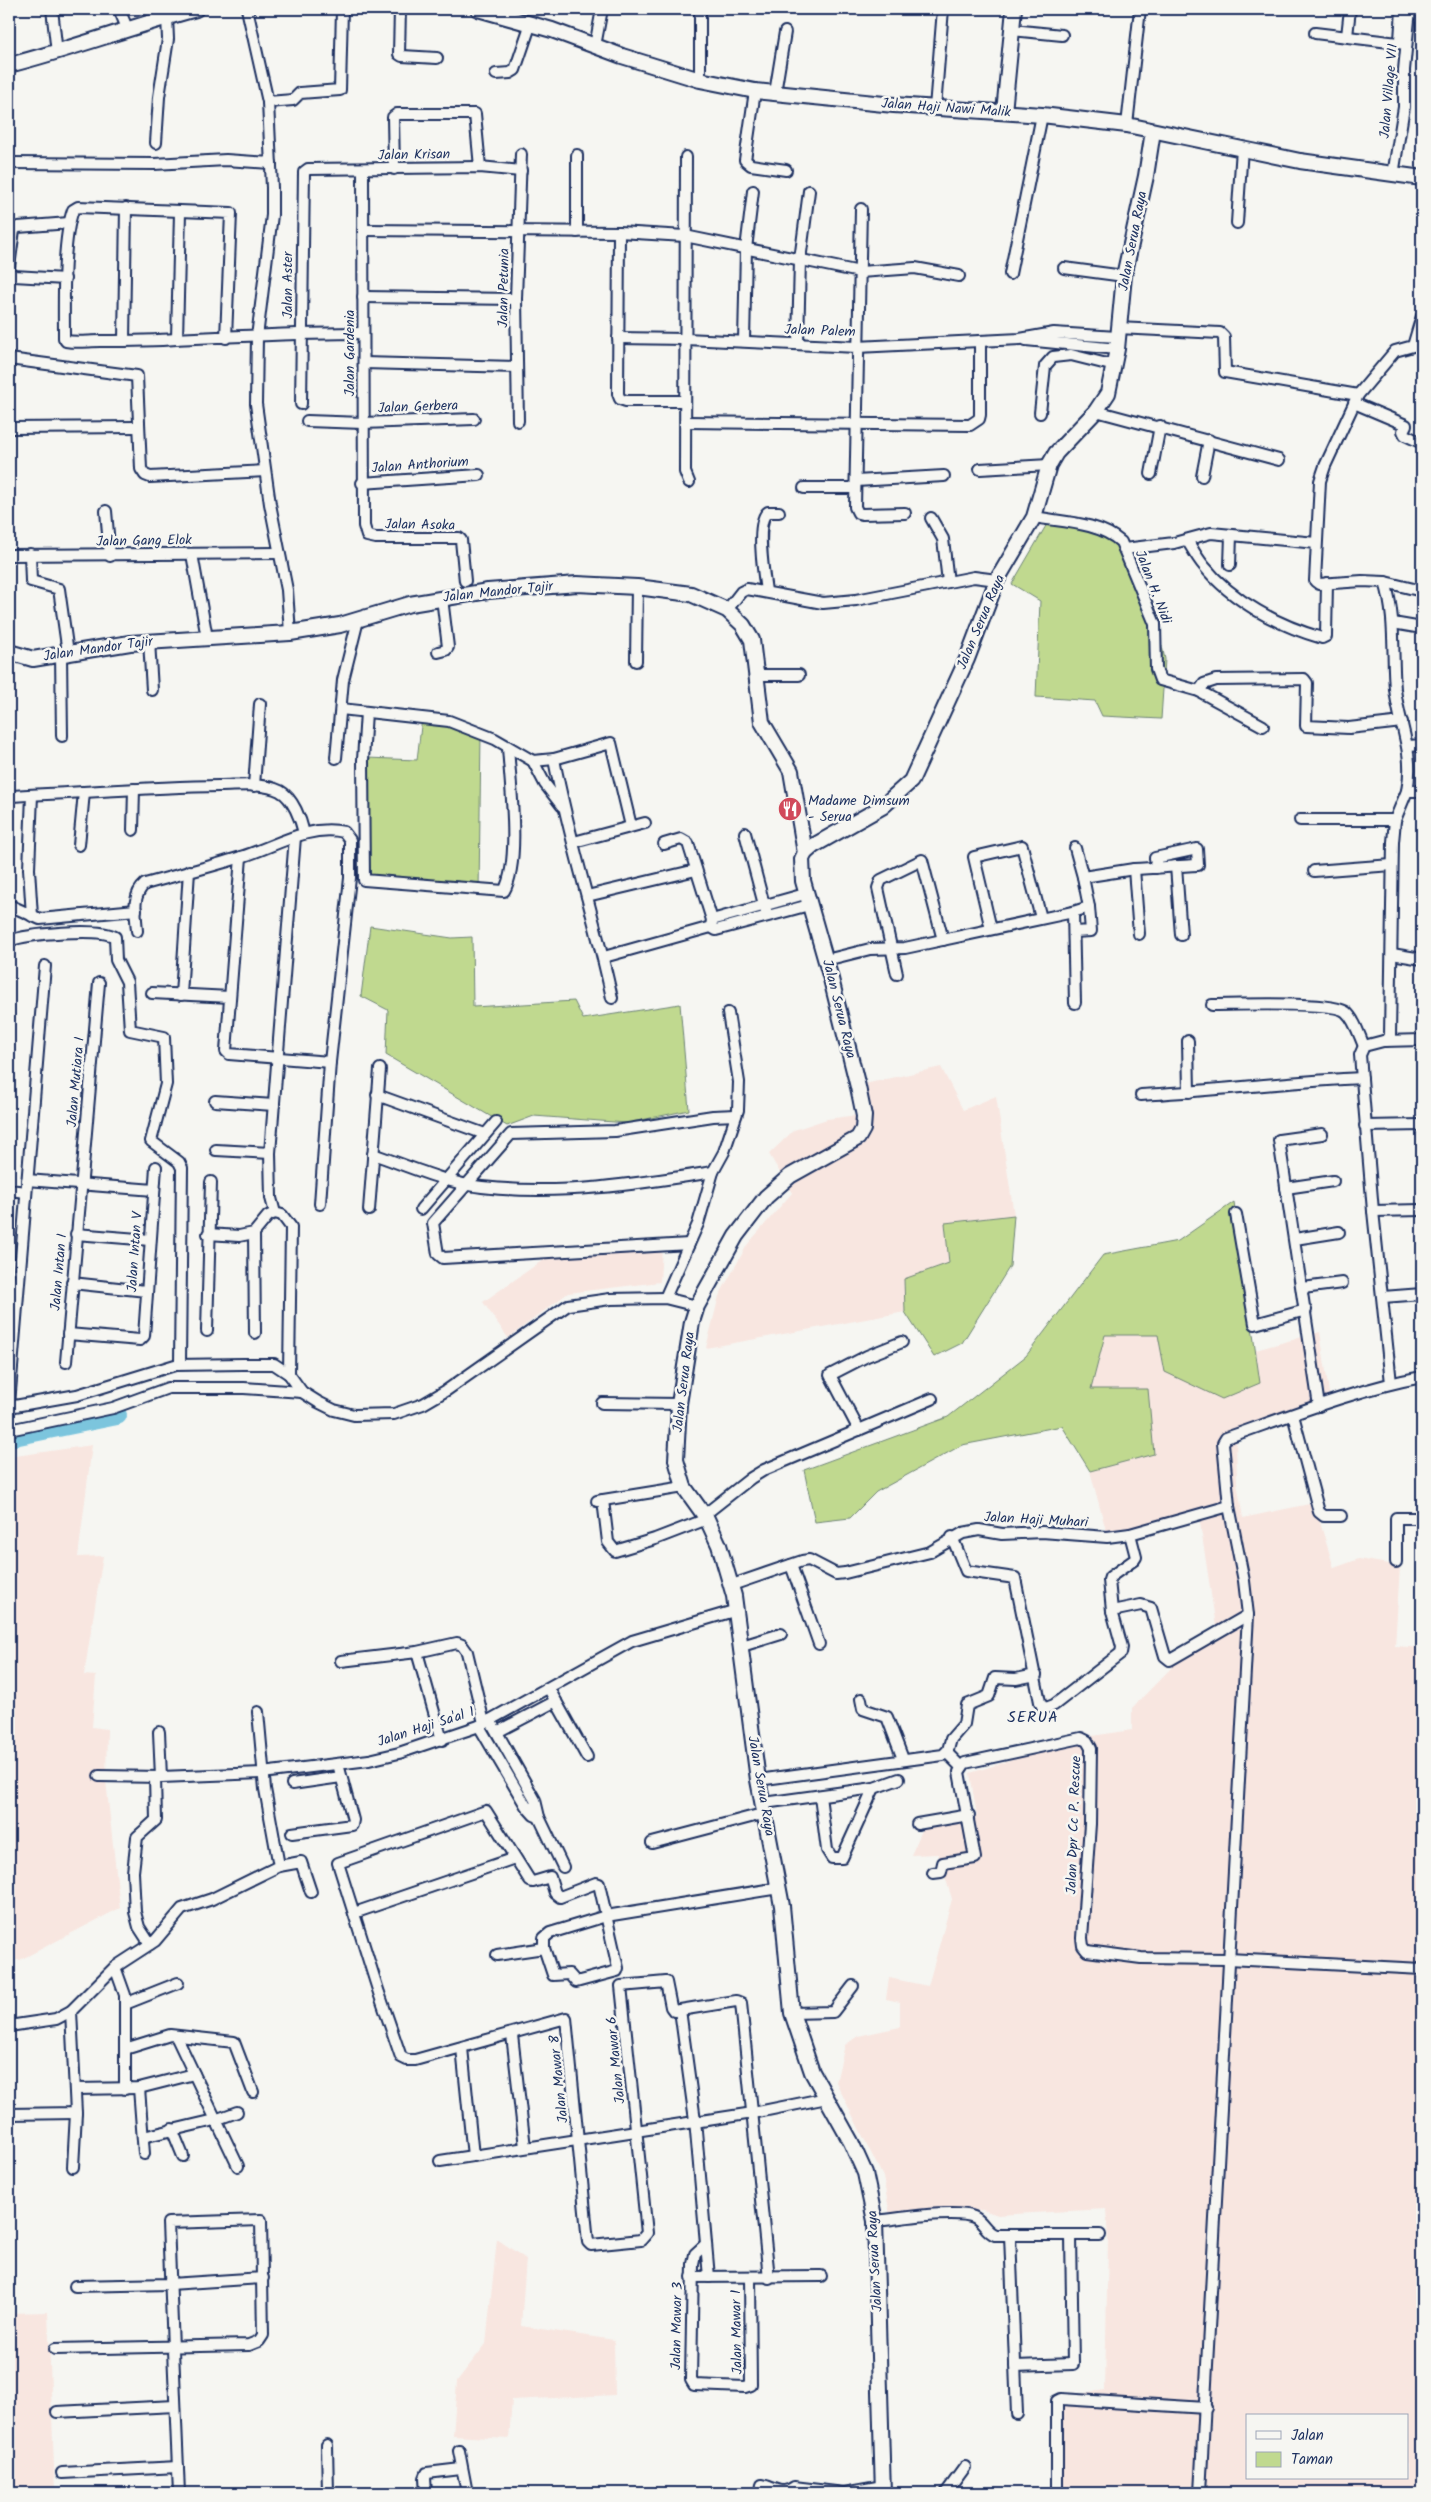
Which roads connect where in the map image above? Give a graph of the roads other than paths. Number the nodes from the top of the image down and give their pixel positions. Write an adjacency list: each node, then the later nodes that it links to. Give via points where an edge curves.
1 (52, 9): 26 (street)
2 (119, 9): 18 (street)
3 (196, 9): 16 (main road)
4 (247, 9): 33 (street)
5 (342, 9): 33 (street, via 340,90 300,93 294,100)
6 (400, 9): 27 (street, via 399,54)
7 (478, 9): 17 (main road, Jalan Haji Nawi Malik)
8 (602, 9): 25 (street)
9 (943, 9): 34 (street)
10 (1014, 9): 19 (main road)
11 (1140, 9): 37 (street)
12 (1350, 9): 23 (street)
13 (1402, 9): 24 (street, Jalan Village VII)
14 (1410, 9): 24 (street, Jalan Village VII)
15 (700, 13): 30 (street)
16 (170, 14): 18 (main road); 39 (street)
17 (531, 23): 25 (main road, Jalan Haji Nawi Malik); 29 (street, via 515,70 510,74)
18 (128, 28): 26 (main road)
19 (1012, 30): 22 (street); 35 (main road)
20 (785, 32): 32 (street)
21 (1315, 33): 23 (street)
22 (1062, 35)
23 (1347, 36): 24 (street)
24 (1403, 44): 52 (street, Jalan Village VII, via 1404,107)
25 (595, 46): 30 (main road, Jalan Haji Nawi Malik)
26 (57, 53): 28 (main road)
27 (437, 58)
28 (9, 65)
29 (496, 74)
30 (700, 80): 31 (main road, Jalan Haji Nawi Malik)
31 (755, 91): 32 (main road, Jalan Haji Nawi Malik); 50 (street, via 745,160 751,165)
32 (775, 93): 34 (main road, Jalan Haji Nawi Malik)
33 (268, 102): 45 (street)
34 (935, 108): 35 (main road, Jalan Haji Nawi Malik)
35 (1004, 112): 36 (main road, Jalan Haji Nawi Malik)
36 (1042, 115): 37 (main road, Jalan Haji Nawi Malik); 72 (street)
37 (1127, 125): 38 (main road, Jalan Haji Nawi Malik)
38 (1153, 131): 40 (main road, Jalan Haji Nawi Malik); 74 (main road, Jalan Serua Raya)
39 (156, 143)
40 (1242, 148): 52 (main road, Jalan Haji Nawi Malik, via 1300,162); 60 (street)
41 (521, 154): 51 (street, Jalan Petunia)
42 (577, 154): 63 (street)
43 (686, 157): 65 (street)
44 (9, 163): 45 (street, via 154,164 226,160)
45 (271, 163): 81 (street, via 272,215)
46 (480, 167): 49 (street, Jalan Krisan); 49 (street, via 475,114 396,114 393,117); 51 (street, Jalan Krisan)
47 (308, 169): 48 (street, Jalan Krisan); 79 (street, Jalan Aster, via 302,176)
48 (363, 169): 49 (street, Jalan Krisan); 61 (street, Jalan Gardenia)
49 (394, 169)
50 (786, 170)
51 (520, 171): 62 (street, Jalan Petunia)
52 (1393, 175): 53 (main road, Jalan Haji Nawi Malik)
53 (1422, 178)
54 (754, 191): 66 (street)
55 (808, 191): 67 (street)
56 (126, 208): 58 (street); 59 (street, via 78,207 73,210); 87 (street)
57 (861, 209): 71 (street)
58 (180, 212): 82 (street, via 231,213); 85 (street)
59 (70, 223): 68 (street, via 18,227 14,230); 75 (street)
60 (1237, 223)
61 (363, 230): 62 (street); 76 (street, Jalan Gardenia)
62 (519, 231): 63 (street); 77 (street, Jalan Petunia)
63 (577, 232): 64 (street)
64 (619, 232): 65 (street); 83 (street)
65 (685, 236): 66 (street); 86 (street)
66 (746, 249): 67 (street); 88 (street)
67 (800, 260): 71 (street); 90 (street)
68 (9, 267)
69 (1064, 268): 74 (street)
70 (9, 271): 75 (street, via 14,276)
71 (860, 272): 73 (street, via 916,268); 91 (street)
72 (1010, 274)
73 (959, 276)
74 (1124, 276): 84 (main road, Jalan Serua Raya)
75 (65, 279): 87 (street, via 66,341)
76 (363, 297): 77 (street); 80 (street, Jalan Gardenia)
77 (516, 299): 95 (street, Jalan Petunia)
78 (1422, 316): 96 (street, via 1413,346 1395,351)
79 (301, 333): 80 (street); 81 (street); 98 (street, Jalan Aster)
80 (363, 333): 93 (street, Jalan Gardenia)
81 (256, 337): 82 (street); 115 (street, via 256,404)
82 (226, 338): 85 (street)
83 (618, 338): 86 (street, Jalan Palem); 97 (street, via 620,399)
84 (1117, 338): 89 (street, Jalan Palem); 94 (main road, Jalan Serua Raya); 96 (street, Jalan Palem, via 1220,333 1224,337 1225,372)
85 (177, 339): 87 (street)
86 (686, 339): 88 (street, Jalan Palem); 97 (street)
87 (124, 341)
88 (744, 341): 90 (street, Jalan Palem)
89 (980, 342): 91 (street, Jalan Palem); 106 (street, via 980,415 976,423)
90 (798, 344): 91 (street, Jalan Palem)
91 (857, 347): 106 (street)
92 (9, 359): 108 (street, via 137,376)
93 (364, 363): 95 (street); 105 (street, Jalan Gardenia)
94 (1114, 366): 99 (main road, Jalan Serua Raya, via 1108,393); 100 (street, via 1071,355 1053,357 1045,366)
95 (517, 367): 103 (street, Jalan Petunia)
96 (1356, 399): 111 (street, via 1406,425 1405,435); 132 (street, via 1322,474)
97 (685, 401): 104 (street)
98 (301, 404)
99 (1096, 411): 107 (street); 113 (main road, Jalan Serua Raya, via 1056,453)
100 (1040, 413)
101 (474, 419): 105 (street, Jalan Gerbera)
102 (307, 421): 105 (street, Jalan Gerbera)
103 (518, 421)
104 (686, 422): 106 (street); 121 (street, via 685,472)
105 (363, 423): 120 (street, Jalan Gardenia)
106 (857, 423): 122 (street)
107 (1160, 426): 110 (street); 116 (street)
108 (138, 427): 109 (street); 115 (street, via 141,469 150,477)
109 (9, 428)
110 (1209, 440): 112 (street); 119 (street)
111 (1422, 443)
112 (1279, 460)
113 (1049, 465): 114 (street); 127 (main road, Jalan Serua Raya)
114 (980, 469)
115 (266, 472): 134 (street)
116 (1152, 474)
117 (479, 475): 120 (street, Jalan Anthorium)
118 (944, 476): 122 (street)
119 (1202, 476)
120 (362, 482): 130 (street, Jalan Gardenia)
121 (689, 482)
122 (855, 484): 123 (street); 126 (street, via 858,513)
123 (804, 488)
124 (106, 511): 138 (street)
125 (779, 512): 146 (street, via 768,512 763,519 761,542)
126 (905, 513)
127 (1034, 517): 133 (street, Jalan H. Nidi, via 1101,530 1113,535); 140 (main road, Jalan Serua Raya)
128 (931, 518): 142 (street, via 943,538)
129 (1231, 535): 131 (street, via 1211,533); 132 (street); 139 (street)
130 (366, 536): 141 (street, Jalan Asoka, via 459,538)
131 (1187, 540): 133 (street); 144 (street, via 1202,564 1224,587 1277,622 1322,638 1326,636)
132 (1316, 544): 144 (street, via 1315,581)
133 (1124, 549): 163 (street, Jalan H. Nidi, via 1155,624 1158,677 1162,682)
134 (279, 553): 136 (street, Jalan Gang Elok); 153 (street, via 287,590)
135 (30, 554): 137 (street, Jalan Gang Elok); 138 (street, Jalan Gang Elok); 158 (street, via 32,580 59,589)
136 (192, 554): 138 (street, Jalan Gang Elok); 154 (street)
137 (9, 555)
138 (110, 556)
139 (1230, 565)
140 (997, 580): 142 (street, via 974,578); 195 (main road, Jalan Serua Raya, via 966,659 911,781 882,807)
141 (465, 581)
142 (948, 582): 146 (street, via 856,600 822,603)
143 (1385, 582): 144 (street, via 1362,580); 147 (street); 151 (street)
144 (1327, 584)
145 (637, 587): 148 (main road, Jalan Mandor Tajir, via 553,586 488,590); 149 (main road, Jalan Mandor Tajir, via 691,594); 159 (street)
146 (766, 591): 149 (street, via 748,589)
147 (1422, 591)
148 (442, 598): 150 (main road, Jalan Mandor Tajir, via 393,608); 157 (street, via 448,647)
149 (726, 610): 160 (main road, Jalan Mandor Tajir, via 743,625 752,640)
150 (358, 620): 153 (main road, Jalan Mandor Tajir); 165 (street, via 343,680)
151 (1393, 623): 152 (street); 167 (street, via 1395,690)
152 (1422, 628)
153 (290, 633): 154 (main road, Jalan Mandor Tajir)
154 (207, 638): 155 (main road, Jalan Mandor Tajir)
155 (149, 641): 158 (main road, Jalan Mandor Tajir, via 98,646); 162 (street)
156 (9, 652): 158 (main road, Jalan Mandor Tajir, via 33,658)
157 (438, 652)
158 (64, 654): 169 (street)
159 (636, 661)
160 (756, 675): 161 (street); 195 (main road, Jalan Mandor Tajir, via 762,722 791,771 795,784)
161 (800, 676)
162 (152, 690)
163 (1199, 691): 167 (street, via 1204,684 1216,680 1304,679 1307,683 1306,726 1349,728); 168 (street, Jalan H. Nidi)
164 (260, 704): 176 (street)
165 (341, 709): 166 (street); 173 (street)
166 (366, 712): 172 (street, via 450,721 468,726); 172 (street, via 364,880 504,891 514,856)
167 (1402, 722): 171 (street)
168 (1263, 726)
169 (62, 736)
170 (1422, 745): 171 (street)
171 (1408, 746): 178 (street, via 1410,776)
172 (508, 747): 175 (street)
173 (336, 758)
174 (554, 759): 175 (street); 183 (street); 187 (street, via 611,743)
175 (533, 761): 183 (street)
176 (254, 786): 177 (street); 190 (street, via 281,792 296,810)
177 (134, 789): 179 (street); 188 (street)
178 (1407, 791): 180 (street); 185 (street)
179 (84, 792): 181 (street); 192 (street)
180 (1422, 792)
181 (32, 795): 182 (street); 212 (street, via 29,869)
182 (9, 796)
183 (564, 809): 191 (street)
184 (1300, 820): 185 (street)
185 (1395, 820): 197 (street)
186 (645, 823): 187 (street)
187 (631, 826): 191 (street)
188 (133, 830)
189 (745, 833): 208 (street)
190 (299, 836): 196 (street); 242 (street); 243 (street, via 333,830 344,832 350,840 350,878)
191 (574, 842): 205 (street)
192 (79, 844)
193 (664, 844): 201 (street, via 681,839 688,843)
194 (1075, 848): 204 (street)
195 (805, 853): 206 (main road, Jalan Serua Raya, via 801,870)
196 (241, 857): 202 (street); 233 (street)
197 (1392, 865): 203 (street); 224 (street)
198 (1176, 866): 199 (street); 199 (street, via 1198,865 1197,849 1155,858); 220 (street)
199 (1156, 868): 200 (street)
200 (1134, 869): 204 (street); 219 (street)
201 (696, 870): 205 (street); 215 (street)
202 (189, 871): 210 (street, via 145,884 138,890); 232 (street)
203 (1314, 871)
204 (1083, 877): 209 (street)
205 (587, 896): 225 (street)
206 (807, 900): 208 (street); 213 (street); 227 (main road, Jalan Serua Raya)
207 (9, 905): 212 (street)
208 (764, 906): 213 (street); 215 (street)
209 (1089, 907): 211 (street); 218 (street, via 1090,931)
210 (136, 910): 212 (street, via 40,920); 217 (street)
211 (1073, 912): 214 (street); 218 (street)
212 (32, 916)
213 (768, 917): 215 (street, via 716,930)
214 (1041, 918): 216 (street); 216 (street, via 1022,846 974,857)
215 (712, 923): 225 (street)
216 (991, 929): 221 (street)
217 (137, 931)
218 (1074, 932): 235 (street)
219 (1139, 934)
220 (1181, 935)
221 (943, 940): 223 (street); 223 (street, via 922,860 881,880 878,888)
222 (9, 941): 301 (street, via 31,934 100,932 115,937 116,960 127,982 130,1030 164,1037 166,1084 151,1141 182,1168)
223 (891, 948): 227 (street, via 870,949); 229 (street)
224 (1392, 954): 226 (street); 240 (street, via 1390,1036)
225 (604, 957): 234 (street)
226 (1422, 959)
227 (826, 960): 294 (main road, Jalan Serua Raya, via 858,1087 864,1116 863,1130 858,1138 790,1176 766,1197 736,1236)
228 (45, 966): 262 (street)
229 (897, 974)
230 (99, 983): 266 (street, Jalan Mutiara I)
231 (152, 993): 232 (street)
232 (181, 995): 233 (street)
233 (230, 997): 242 (street, via 226,1047 229,1054)
234 (612, 998)
235 (1075, 1003)
236 (1212, 1004): 241 (street, via 1311,1005 1341,1009 1350,1015)
237 (728, 1013): 251 (street, via 739,1082)
238 (1422, 1040): 240 (street)
239 (1188, 1041): 246 (street)
240 (1384, 1041): 241 (street)
241 (1364, 1046): 245 (street, via 1360,1055)
242 (279, 1058): 243 (street); 250 (street)
243 (330, 1062): 272 (street)
244 (380, 1068): 247 (street)
245 (1362, 1078): 246 (street); 254 (street)
246 (1189, 1092): 248 (street)
247 (378, 1095): 255 (street); 259 (street)
248 (1141, 1095)
249 (215, 1101): 250 (street)
250 (274, 1105): 258 (street)
251 (737, 1112): 261 (street, via 724,1152); 267 (street, via 615,1131 515,1133 508,1136)
252 (496, 1122): 255 (street)
253 (1422, 1125): 254 (street)
254 (1365, 1126): 276 (street)
255 (485, 1134): 263 (street)
256 (1322, 1134): 268 (street, via 1280,1140)
257 (216, 1150): 258 (street)
258 (270, 1153): 277 (street, via 271,1198)
259 (373, 1154): 263 (street); 274 (street)
260 (156, 1167): 270 (street, Jalan Intan V)
261 (713, 1172): 267 (street, via 620,1186 542,1190 482,1188); 285 (street)
262 (27, 1180): 266 (street); 271 (street)
263 (448, 1180): 267 (street); 273 (street)
264 (1333, 1181): 268 (street)
265 (211, 1182): 282 (street)
266 (80, 1184): 270 (street); 281 (street, Jalan Intan I)
267 (464, 1184): 285 (street, via 433,1223 438,1254 443,1258)
268 (1286, 1188): 283 (street)
269 (9, 1190): 271 (street)
270 (154, 1190): 284 (street, Jalan Intan V)
271 (26, 1192): 293 (street)
272 (320, 1204)
273 (421, 1209)
274 (369, 1210)
275 (1422, 1210): 276 (street)
276 (1373, 1211): 291 (street)
277 (275, 1213): 280 (street, via 268,1216); 302 (street, via 282,1215 291,1227)
278 (1236, 1214): 295 (street, via 1255,1324)
279 (1339, 1232): 283 (street)
280 (254, 1233): 282 (street, via 239,1236); 297 (street)
281 (76, 1234): 284 (street); 287 (street, Jalan Intan I)
282 (208, 1234): 296 (street)
283 (1295, 1239): 288 (street)
284 (150, 1240): 289 (street, Jalan Intan V)
285 (689, 1244): 292 (street)
286 (1342, 1283): 288 (street)
287 (72, 1284): 289 (street); 298 (street, Jalan Intan I)
288 (1303, 1288): 295 (street)
289 (146, 1291): 298 (street, Jalan Intan V, via 142,1339)
290 (1422, 1294): 291 (street)
291 (1383, 1297): 304 (street)
292 (665, 1298): 294 (street); 305 (street, via 610,1299 568,1305 447,1390 423,1404 394,1414 354,1415 318,1402)
293 (13, 1299): 309 (street)
294 (697, 1306): 308 (main road, Jalan Serua Raya, via 686,1349)
295 (1306, 1310): 310 (street)
296 (207, 1331)
297 (255, 1333)
298 (68, 1334): 300 (street, Jalan Intan I)
299 (902, 1342): 313 (street, via 830,1375)
300 (66, 1362)
301 (180, 1364): 302 (street, via 274,1364); 309 (street, via 77,1395)
302 (289, 1374): 305 (street)
303 (1422, 1378): 304 (street)
304 (1391, 1383): 310 (street)
305 (302, 1392): 312 (street, via 168,1388 113,1408)
306 (932, 1399): 313 (street)
307 (602, 1403): 308 (street)
308 (679, 1404): 314 (main road, Jalan Serua Raya, via 676,1460)
309 (9, 1406)
310 (1319, 1406): 311 (street)
311 (1293, 1415): 315 (street, via 1226,1438 1223,1450); 316 (street, via 1320,1512 1324,1516)
312 (9, 1430)
313 (859, 1430): 317 (street, via 764,1470)
314 (684, 1486): 317 (main road, Jalan Serua Raya); 317 (street, via 600,1500 608,1542 615,1551 655,1539)
315 (1230, 1506): 319 (street, Jalan Haji Muhari); 326 (street)
316 (1341, 1516)
317 (706, 1517): 323 (main road, Jalan Serua Raya)
318 (1422, 1518): 321 (street, via 1396,1518)
319 (1130, 1534): 320 (street, Jalan Haji Muhari, via 1095,1538 979,1530); 325 (street, via 1136,1557 1110,1577)
320 (952, 1537): 322 (street, Jalan Haji Muhari, via 930,1552 845,1573 830,1572 810,1560); 332 (street, via 966,1571 1015,1578)
321 (1396, 1562)
322 (791, 1565): 323 (street, Jalan Haji Muhari); 328 (street)
323 (732, 1585): 324 (main road, Jalan Serua Raya)
324 (737, 1610): 329 (main road, Jalan Serua Raya); 333 (street, Jalan Haji Sa'al 1, via 632,1641)
325 (1112, 1611): 326 (street, via 1141,1605 1151,1608 1165,1656 1170,1660); 332 (street, via 1121,1653 1046,1708 1040,1702)
326 (1248, 1615): 372 (street)
327 (781, 1634): 329 (street)
328 (820, 1644)
329 (742, 1646): 351 (main road, Jalan Serua Raya)
330 (417, 1652): 331 (street); 337 (street, via 449,1644 462,1645 467,1652); 340 (street)
331 (341, 1661)
332 (1036, 1676): 341 (street, via 994,1678 989,1696 967,1705 964,1724 951,1739)
333 (549, 1689): 335 (street); 337 (street, Jalan Haji Sa'al 1)
334 (861, 1699): 343 (street, via 866,1711 887,1717)
335 (556, 1701): 339 (street); 342 (street)
336 (258, 1712): 346 (street)
337 (484, 1723): 339 (street); 340 (street, Jalan Haji Sa'al 1); 357 (street, via 526,1806)
338 (159, 1732): 348 (street)
339 (497, 1732): 357 (street, via 535,1800)
340 (442, 1740): 344 (street, Jalan Haji Sa'al 1, via 399,1753)
341 (947, 1753): 343 (street); 345 (street)
342 (587, 1757)
343 (903, 1759): 351 (street)
344 (338, 1764): 346 (street, Jalan Haji Sa'al 1); 349 (street)
345 (961, 1767): 356 (street); 372 (street, Jalan Dpr Cc P. Rescue, via 965,1763 1081,1738 1087,1741 1091,1748 1091,1796 1083,1946 1094,1954)
346 (262, 1773): 348 (street, Jalan Haji Sa'al 1); 362 (street)
347 (99, 1776): 348 (street, Jalan Haji Sa'al 1)
348 (158, 1777): 369 (street, via 156,1816 137,1837 132,1872 136,1920)
349 (341, 1777): 352 (street); 359 (street, via 352,1825)
350 (899, 1779): 353 (street)
351 (758, 1780): 355 (main road, Jalan Serua Raya)
352 (292, 1784)
353 (874, 1788): 354 (street); 354 (street, via 842,1858 832,1858 827,1850)
354 (820, 1796): 355 (street)
355 (765, 1808): 360 (street); 365 (main road, Jalan Serua Raya)
356 (968, 1815): 358 (street); 364 (street, via 975,1858 942,1863 941,1872)
357 (539, 1817): 363 (street)
358 (917, 1824)
359 (292, 1833)
360 (652, 1843)
361 (515, 1858): 367 (street); 367 (street, via 486,1810 338,1863); 368 (street, via 530,1881 550,1878 557,1896 597,1883)
362 (279, 1866): 366 (street, via 302,1862); 369 (street, via 212,1899 182,1909)
363 (563, 1867)
364 (933, 1873)
365 (779, 1888): 368 (street); 380 (main road, Jalan Serua Raya)
366 (311, 1892)
367 (354, 1913): 384 (street, via 401,2057 411,2060)
368 (606, 1916): 370 (street, via 550,1934 544,1938); 370 (street, via 616,1971 576,1982 569,1974 553,1975)
369 (150, 1944): 373 (street)
370 (544, 1948): 371 (street)
371 (497, 1955)
372 (1228, 1959): 374 (street); 427 (street)
373 (115, 1967): 377 (street, via 123,1986); 379 (street)
374 (1422, 1969)
375 (178, 1983): 377 (street)
376 (853, 1986): 380 (street, via 833,2012)
377 (125, 2004): 385 (street)
378 (680, 2010): 394 (street, via 740,2003); 397 (street); 399 (street, Jalan Mawar 6, via 672,2010 666,1982 621,1986)
379 (71, 2011): 381 (street, via 56,2018); 389 (street)
380 (792, 2013): 391 (main road, Jalan Serua Raya, via 805,2056)
381 (9, 2026)
382 (512, 2034): 384 (street); 401 (street, Jalan Mawar 8, via 566,2018); 402 (street)
383 (176, 2036): 385 (street, via 164,2035); 386 (street); 390 (street, via 234,2042)
384 (462, 2048): 405 (street)
385 (125, 2049): 388 (street)
386 (194, 2074): 387 (street); 396 (street)
387 (139, 2088): 388 (street); 400 (street)
388 (125, 2089): 389 (street)
389 (75, 2090): 393 (street)
390 (253, 2092)
391 (827, 2098): 394 (street); 409 (main road, Jalan Serua Raya, via 865,2173)
392 (236, 2112): 396 (street)
393 (76, 2113): 395 (street); 408 (street)
394 (753, 2113): 397 (street); 419 (street)
395 (9, 2114)
396 (215, 2120): 398 (street); 407 (street)
397 (695, 2120): 399 (street); 413 (street)
398 (172, 2130): 400 (street); 404 (street)
399 (638, 2130): 401 (street); 401 (street, Jalan Mawar 6, via 647,2233 641,2240 589,2244)
400 (143, 2138): 403 (street)
401 (578, 2138): 402 (street)
402 (525, 2147): 405 (street)
403 (144, 2154)
404 (183, 2156)
405 (473, 2156): 406 (street)
406 (440, 2161)
407 (238, 2166)
408 (73, 2167)
409 (875, 2221): 410 (street, via 930,2215 969,2216 978,2220 990,2234); 436 (main road, Jalan Serua Raya)
410 (1010, 2235): 412 (street); 424 (street)
411 (1100, 2235): 412 (street)
412 (1071, 2236): 424 (street, via 1073,2364)
413 (706, 2244): 414 (street, Jalan Mawar 3, via 695,2254); 416 (street)
414 (692, 2276): 416 (street); 425 (street, Jalan Mawar 3, via 692,2383)
415 (821, 2276): 419 (street)
416 (708, 2277): 417 (street)
417 (750, 2277): 419 (street); 425 (street, Jalan Mawar 1)
418 (263, 2278): 420 (street); 420 (street, via 261,2220 168,2223); 422 (street, via 263,2335 259,2342)
419 (768, 2278)
420 (170, 2284): 421 (street); 422 (street)
421 (76, 2286)
422 (173, 2348): 423 (street); 426 (street)
423 (55, 2349)
424 (1015, 2366): 429 (street)
425 (751, 2385)
426 (175, 2406): 428 (street); 432 (street)
427 (1206, 2408): 443 (street, via 1061,2399 1058,2401); 444 (street)
428 (57, 2412)
429 (1017, 2414)
430 (327, 2445): 438 (street)
431 (459, 2451): 434 (street)
432 (178, 2467): 435 (street); 437 (street)
433 (964, 2467): 442 (street)
434 (461, 2470): 439 (street, via 428,2473); 440 (street)
435 (62, 2473)
436 (883, 2490): 441 (street, via 844,2493 794,2487 779,2491 762,2485)
437 (179, 2493)
438 (328, 2493)
439 (426, 2493)
440 (467, 2493)
441 (760, 2493)
442 (946, 2493)
443 (1058, 2493)
444 (1200, 2493)

